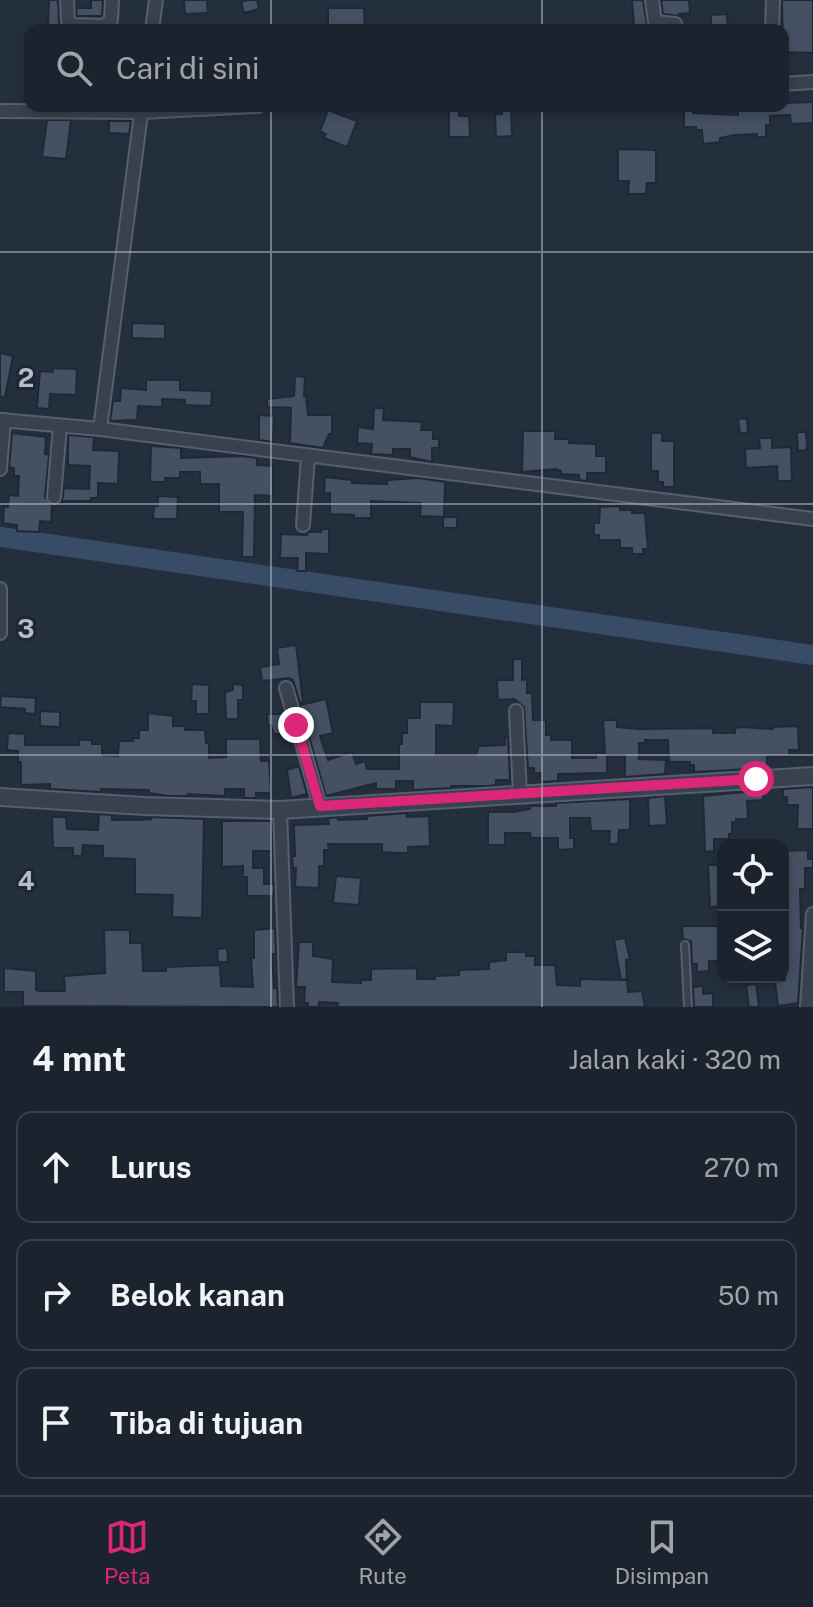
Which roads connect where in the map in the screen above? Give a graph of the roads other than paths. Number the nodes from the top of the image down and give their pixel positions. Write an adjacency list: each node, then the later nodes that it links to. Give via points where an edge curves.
1 (67, 0): 6 (street)
2 (112, 0): 7 (street)
3 (156, 0): 8 (street)
4 (652, 0): 9 (street, via 655,22)
5 (773, 0): 10 (street)
6 (71, 24)
7 (106, 24)
8 (153, 24)
9 (675, 24)
10 (772, 24)
11 (813, 82): 12 (street)
12 (789, 84)
13 (0, 111): 14 (street)
14 (24, 111)
15 (142, 112): 18 (street)
16 (2, 420): 17 (street); 20 (street)
17 (60, 426): 18 (street); 21 (street)
18 (100, 429): 19 (street)
19 (308, 457): 22 (street); 23 (street)
20 (0, 469)
21 (54, 497)
22 (813, 519)
23 (303, 525)
24 (0, 589): 25 (street)
25 (0, 633)
26 (286, 688): 31 (street)
27 (516, 711): 29 (street)
28 (813, 776): 29 (street)
29 (520, 795): 31 (street)
30 (0, 797): 32 (street)
31 (320, 806): 32 (street)
32 (280, 810): 35 (street)
33 (813, 914): 37 (street)
34 (685, 945): 36 (lane)
35 (287, 1007)
36 (688, 1007)
37 (807, 1007)

